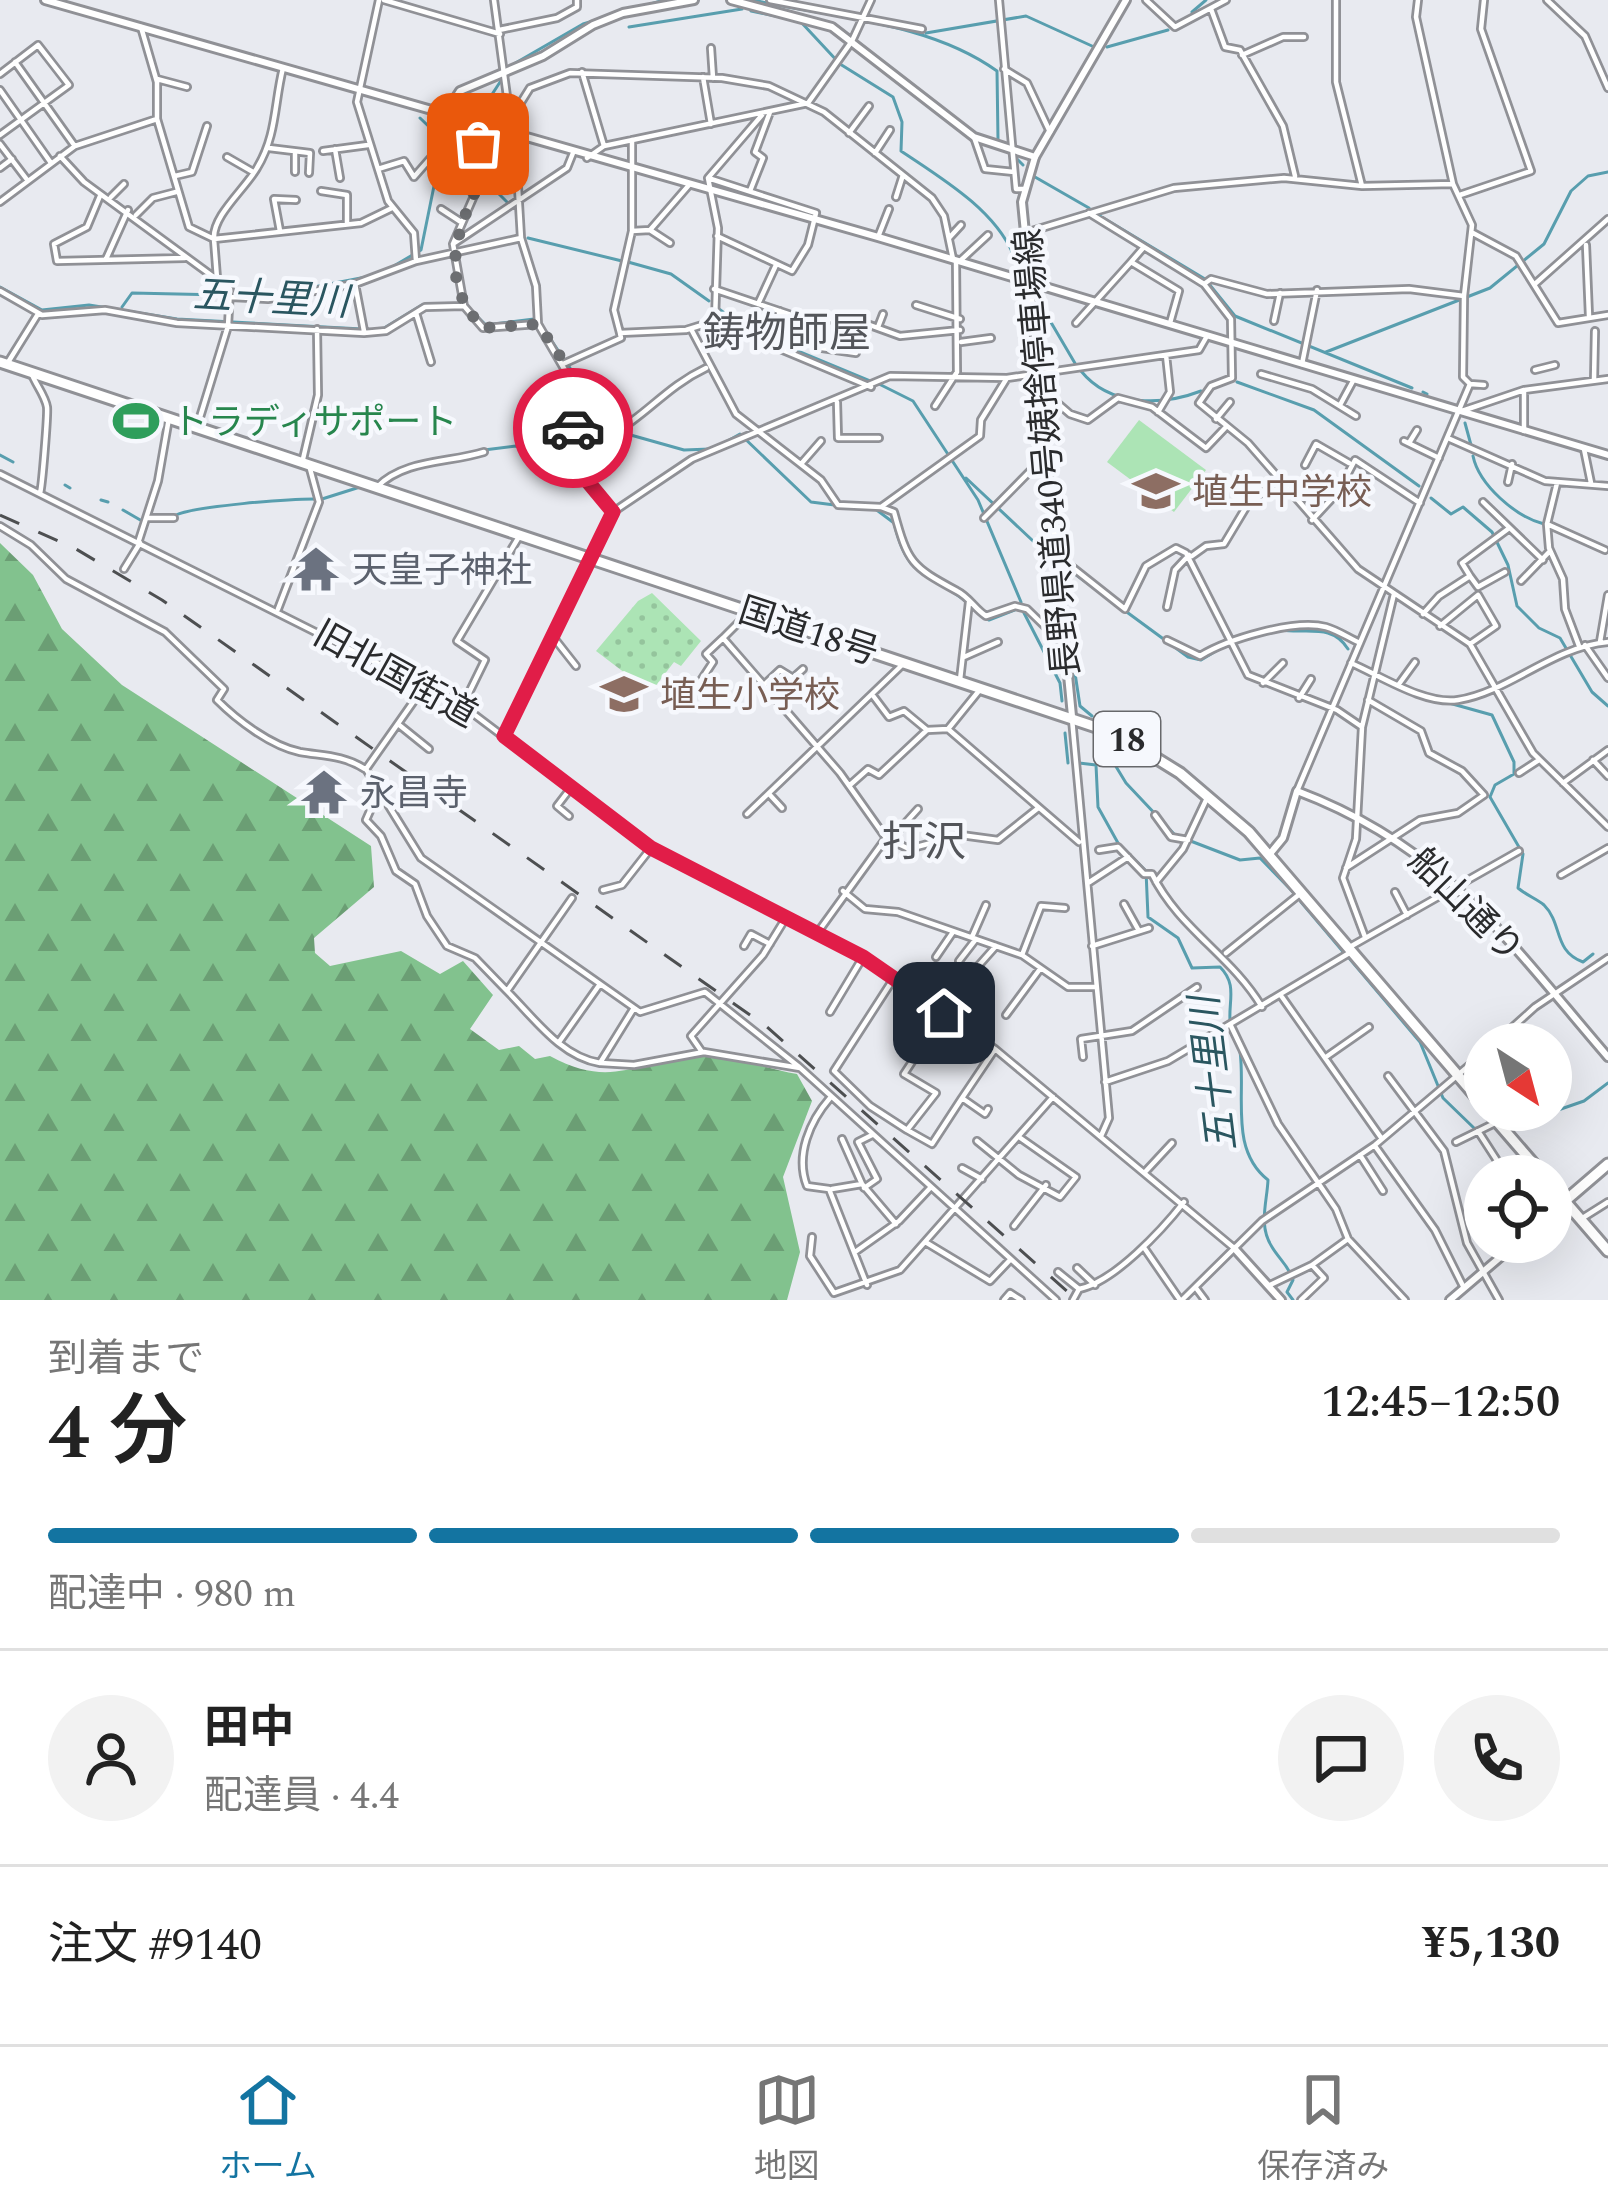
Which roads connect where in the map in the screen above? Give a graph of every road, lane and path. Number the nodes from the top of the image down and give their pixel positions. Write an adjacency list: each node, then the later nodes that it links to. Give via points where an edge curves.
1 (45, 0): 19 (street)
2 (382, 0): 21 (street); 37 (street)
3 (494, 0): 21 (street)
4 (577, 0): 21 (street, via 560,17)
5 (694, 0): 29 (street, via 623,13)
6 (731, 0): 23 (street, via 819,20)
7 (770, 0): 18 (street)
8 (871, 0): 18 (street)
9 (999, 0): 28 (street)
10 (1126, 0): 51 (street, 長野県道340号姨捨停車場線)
11 (1146, 0): 17 (street, via 1175,27)
12 (1226, 0): 17 (street)
13 (1336, 0): 93 (street, via 1336,82)
14 (1418, 0): 91 (street)
15 (1484, 0): 101 (street, via 1481,29 1531,171)
16 (1547, 0): 36 (street, via 1585,36)
17 (1211, 9): 25 (street, via 1225,47 1236,46)
18 (861, 22): 20 (street); 23 (street)
19 (141, 27): 27 (street); 34 (street)
20 (922, 29)
21 (499, 32): 29 (street)
22 (1304, 37): 25 (street, via 1283,37)
23 (852, 41): 40 (street); 54 (street)
24 (711, 49): 33 (street)
25 (1242, 56): 87 (street, via 1283,125)
26 (15, 62): 31 (street); 39 (street); 39 (street, via 38,45 69,86)
27 (283, 68): 37 (street); 61 (street, via 279,119)
28 (1004, 69): 51 (street, via 1028,83); 62 (street)
29 (505, 72): 42 (street, via 460,91); 45 (street)
30 (583, 72): 32 (street); 45 (street, via 530,88); 60 (street)
31 (0, 74)
32 (703, 77): 33 (street); 47 (street)
33 (713, 78): 40 (street, via 769,86)
34 (156, 79): 35 (street); 44 (street)
35 (187, 87)
36 (1608, 88)
37 (358, 89): 42 (street); 58 (street)
38 (0, 90): 46 (street)
39 (46, 103): 46 (street); 59 (street)
40 (808, 103): 43 (street); 52 (street)
41 (868, 106): 52 (street)
42 (445, 114): 50 (street)
43 (766, 114): 47 (street); 86 (street); 95 (street, via 755,152 764,158)
44 (157, 119): 59 (street); 83 (street)
45 (510, 119): 50 (street)
46 (21, 120): 55 (street); 75 (street)
47 (711, 124): 56 (street)
48 (207, 126): 83 (street, via 192,172)
49 (890, 130): 68 (street)
50 (503, 132): 53 (street); 65 (street)
51 (1050, 132): 72 (street, 長野県道340号姨捨停車場線)
52 (849, 133): 68 (street)
53 (516, 135): 69 (street); 106 (street)
54 (974, 137): 62 (street); 82 (street, via 985,169)
55 (0, 140): 74 (street)
56 (632, 140): 60 (street); 78 (street)
57 (478, 144): 65 (street)
58 (368, 145): 63 (street); 77 (street)
59 (75, 146): 70 (street)
60 (604, 146): 73 (street)
61 (267, 147): 66 (street); 79 (street)
62 (1012, 147): 72 (street); 82 (street)
63 (335, 149): 64 (street); 85 (street)
64 (323, 151)
65 (494, 151): 100 (street)
66 (295, 153): 80 (street); 81 (street, via 310,153)
67 (435, 153): 77 (street, via 414,177 404,161)
68 (875, 153): 84 (street)
69 (573, 154): 73 (street); 106 (street, via 567,168)
70 (60, 156): 75 (street); 99 (street)
71 (227, 157): 79 (street)
72 (1035, 157): 94 (street, 長野県道340号姨捨停車場線)
73 (587, 158): 78 (street)
74 (12, 159): 76 (street); 88 (street)
75 (51, 163): 88 (street)
76 (0, 168)
77 (377, 169): 109 (street)
78 (635, 170): 92 (street); 123 (street)
79 (255, 172): 130 (street, via 216,223)
80 (295, 172)
81 (309, 172)
82 (1014, 172): 94 (street, via 1016,189)
83 (175, 176): 96 (street)
84 (903, 176): 102 (street); 131 (street, via 941,209)
85 (340, 178)
86 (708, 178): 95 (street); 98 (street)
87 (1295, 178): 93 (street); 114 (street, via 1156,190)
88 (28, 181): 103 (street)
89 (458, 183): 100 (street)
90 (124, 184): 105 (street)
91 (1453, 184): 93 (street); 101 (street)
92 (689, 185): 98 (street); 121 (street)
93 (1362, 186)
94 (1024, 189): 124 (street, 長野県道340号姨捨停車場線)
95 (748, 190): 104 (street); 108 (street)
96 (179, 191): 115 (street, via 153,198); 130 (street, via 189,227)
97 (321, 191): 119 (street, via 347,195)
98 (710, 191): 108 (street); 127 (street)
99 (101, 194): 105 (street); 138 (street, via 87,226 54,244 57,261)
100 (475, 194): 118 (street)
101 (1460, 195): 125 (street)
102 (896, 196)
103 (2, 197)
104 (774, 198): 111 (street); 117 (street, via 816,213)
105 (109, 199): 113 (street)
106 (518, 199): 128 (street); 134 (street)
107 (296, 200): 122 (street, via 274,199)
108 (743, 200): 111 (street)
109 (392, 208): 119 (street); 137 (street, via 414,233)
110 (441, 208): 118 (street)
111 (771, 208): 117 (street)
112 (889, 209): 129 (street)
113 (128, 210): 115 (street); 138 (street)
114 (1089, 213): 124 (street); 135 (street)
115 (136, 215): 136 (street)
116 (1608, 219): 133 (street)
117 (814, 220): 129 (street); 141 (street, via 792,272)
118 (461, 222): 134 (street)
119 (347, 224): 122 (street)
120 (961, 225): 131 (street)
121 (650, 230): 123 (street); 132 (street)
122 (280, 231): 130 (street)
123 (632, 231): 178 (street, via 614,310)
124 (1025, 233): 146 (street, 長野県道340号姨捨停車場線)
125 (1473, 233): 144 (street, via 1523,265); 152 (street)
126 (988, 235): 139 (street)
127 (717, 236): 141 (street); 147 (street)
128 (521, 238): 134 (street); 169 (street)
129 (878, 238): 139 (street)
130 (214, 239): 142 (street)
131 (947, 240): 139 (street)
132 (670, 243)
133 (1586, 243): 144 (street); 162 (street)
134 (453, 247): 137 (street); 156 (street)
135 (1144, 247): 140 (street); 143 (street)
136 (185, 258): 138 (street); 142 (street)
137 (415, 258): 145 (street)
138 (106, 259)
139 (956, 260): 146 (street); 164 (street)
140 (1131, 262): 154 (street); 171 (street, via 1179,291)
141 (776, 265): 153 (street)
142 (217, 278): 150 (street)
143 (1206, 282): 151 (street); 182 (street, via 1232,319)
144 (1536, 283): 162 (street, via 1558,323)
145 (355, 284): 150 (street, via 268,299); 175 (street)
146 (1028, 284): 154 (street); 193 (street, 長野県道340号姨捨停車場線)
147 (714, 289): 153 (street); 165 (street)
148 (1317, 290): 151 (street); 152 (street, via 1409,289); 188 (street)
149 (0, 291): 159 (street)
150 (231, 293): 167 (street)
151 (1280, 293): 166 (street)
152 (1463, 299): 200 (street, via 1463,377)
153 (758, 304): 157 (street)
154 (1093, 304): 168 (street); 171 (street)
155 (916, 305): 164 (street)
156 (464, 306): 158 (street); 169 (street, via 483,328)
157 (780, 311): 163 (street); 170 (street)
158 (416, 313): 175 (street, via 386,331); 185 (street)
159 (38, 314): 167 (street, via 105,310); 186 (street)
160 (883, 314): 172 (street)
161 (1608, 315): 162 (street)
162 (1589, 316)
163 (826, 317): 172 (street); 183 (street, via 822,348)
164 (960, 319): 176 (street)
165 (716, 321): 174 (street); 201 (street)
166 (1274, 321)
167 (228, 323): 173 (street); 214 (street)
168 (1076, 323)
169 (538, 324): 187 (street)
170 (775, 326)
171 (1169, 326): 179 (street)
172 (878, 327): 176 (street, via 921,338)
173 (317, 329): 175 (street); 230 (street, via 318,395)
174 (691, 329): 178 (street); 190 (street)
175 (364, 330)
176 (960, 330): 181 (street)
177 (1595, 331): 197 (street)
178 (620, 333): 187 (street)
179 (1207, 336): 182 (street); 184 (street, via 1205,347)
180 (991, 338): 181 (street)
181 (959, 342): 195 (street)
182 (1228, 342): 188 (street); 213 (street, via 1232,378 1211,386 1199,403)
183 (856, 353)
184 (1166, 355): 193 (street); 209 (street, via 1166,401)
185 (431, 362)
186 (4, 363): 192 (highway, 国道18号 / 18)
187 (563, 364): 223 (street, via 580,396)
188 (1301, 364): 199 (street)
189 (1555, 365): 191 (street)
190 (709, 367): 217 (street, via 733,410); 223 (street, via 669,388 624,432)
191 (1535, 370)
192 (32, 372): 212 (highway, 国道18号 / 18); 240 (street, via 48,409)
193 (1035, 374): 196 (street); 203 (street, 長野県道340号姨捨停車場線)
194 (1261, 374): 207 (street)
195 (955, 375): 196 (street); 201 (street, via 890,376); 208 (street)
196 (1007, 377): 243 (street, via 980,436)
197 (1594, 380): 198 (street); 204 (street)
198 (1608, 380)
199 (1353, 381): 207 (street); 210 (street)
200 (1471, 383): 202 (street); 210 (street)
201 (874, 385): 205 (street)
202 (1484, 385)
203 (1037, 388): 209 (street, via 1088,421 1118,398); 226 (street, 長野県道340号姨捨停車場線)
204 (1524, 390): 210 (street); 218 (street)
205 (837, 401): 217 (street); 219 (street, via 838,438)
206 (1230, 401): 213 (street)
207 (1340, 405): 211 (street)
208 (935, 406)
209 (1158, 412): 215 (street, via 1207,448)
210 (1460, 412): 218 (street); 220 (street)
211 (1356, 416)
212 (170, 418): 214 (highway, 国道18号 / 18); 246 (street)
213 (1216, 419): 215 (street)
214 (197, 427): 230 (highway, 国道18号 / 18)
215 (1226, 428): 234 (street)
216 (1417, 430): 227 (street, via 1407,442)
217 (758, 431): 231 (street); 244 (street, via 692,459)
218 (1523, 431): 222 (street)
219 (879, 438)
220 (1448, 438): 227 (street); 229 (street)
221 (821, 441): 231 (street)
222 (1584, 448): 225 (street); 237 (street)
223 (570, 449): 244 (street)
224 (484, 452): 239 (street, via 428,461)
225 (1608, 455)
226 (1044, 457): 245 (street); 256 (street, 長野県道340号姨捨停車場線)
227 (1439, 458): 242 (street)
228 (1349, 463): 232 (street, via 1316,444); 242 (street); 248 (street, via 1338,492)
229 (1512, 463): 235 (street); 236 (street)
230 (305, 464): 239 (highway, 国道18号 / 18); 269 (street, via 319,502)
231 (800, 465): 243 (street, via 838,506)
232 (1305, 465)
233 (0, 474): 240 (street, 旧北国街道)
234 (1277, 479): 248 (street); 257 (street, via 1248,504 1224,544)
235 (1508, 482)
236 (1557, 483): 237 (street); 249 (street)
237 (1591, 485): 238 (street)
238 (1608, 486)
239 (377, 487): 252 (highway, 国道18号 / 18)
240 (40, 493): 253 (street, 旧北国街道)
241 (1483, 502): 251 (street)
242 (1420, 503): 264 (street)
243 (881, 507): 267 (street, via 894,512 917,568)
244 (613, 512): 258 (street)
245 (989, 513)
246 (147, 518): 247 (street); 253 (street)
247 (174, 518)
248 (1312, 520): 264 (street)
249 (1547, 524): 254 (street); 255 (street)
250 (0, 526): 317 (street, via 66,579 168,634 224,688 217,700 237,721 304,753)
251 (1508, 529): 259 (street); 262 (street, via 1462,563)
252 (520, 535): 258 (highway, 国道18号 / 18); 304 (street, via 457,641 485,659)
253 (140, 541): 260 (street); 269 (street, 旧北国街道)
254 (1605, 550)
255 (1550, 551): 259 (street); 282 (street)
256 (1053, 553): 257 (street, via 1125,609 1146,566 1176,548); 280 (street, 長野県道340号姨捨停車場線)
257 (1190, 556): 268 (street, via 1174,570); 276 (street)
258 (591, 557): 270 (highway, 国道18号 / 18); 273 (street)
259 (1543, 560): 263 (street)
260 (124, 569)
261 (1504, 572): 262 (street, via 1478,587)
262 (1470, 576): 271 (street)
263 (1521, 581)
264 (1384, 588): 265 (street); 278 (street)
265 (1394, 594): 271 (street); 290 (street)
266 (1608, 595): 279 (street)
267 (969, 605): 280 (street, via 991,618 1027,609); 283 (street)
268 (1168, 608)
269 (278, 609): 300 (street, 旧北国街道)
270 (752, 610): 274 (street); 284 (highway, 国道18号 / 18)
271 (1423, 614): 272 (street)
272 (1440, 626): 281 (street); 281 (street, via 1478,596 1496,626)
273 (553, 636): 288 (street); 311 (street)
274 (723, 638): 297 (street, via 706,654 713,662); 298 (street)
275 (1167, 640): 276 (street, via 1195,657)
276 (1228, 640): 278 (street, via 1315,626); 294 (street, via 1242,669)
277 (998, 642): 283 (street)
278 (1360, 643): 287 (street)
279 (1604, 643): 282 (street)
280 (1064, 644): 306 (street, 長野県道340号姨捨停車場線)
281 (1470, 644): 296 (street)
282 (1576, 648): 291 (street); 296 (street)
283 (964, 657): 292 (street)
284 (905, 662): 292 (highway, 国道18号 / 18); 301 (street)
285 (1415, 662): 295 (street)
286 (1283, 663): 294 (street)
287 (1351, 663): 290 (street); 305 (street)
288 (576, 666)
289 (802, 669): 298 (street, via 793,678 780,670)
290 (1374, 675): 295 (street); 303 (street)
291 (1608, 678)
292 (960, 680): 299 (highway, 国道18号 / 18)
293 (1311, 680): 302 (street)
294 (1263, 682): 302 (street)
295 (1399, 684): 296 (street, via 1459,700)
296 (1495, 684): 315 (street)
297 (698, 686)
298 (763, 686): 314 (street)
299 (982, 687): 306 (highway, 国道18号 / 18); 309 (street)
300 (423, 688): 304 (street, 旧北国街道); 307 (street)
301 (873, 695): 310 (street, via 890,717 904,711); 314 (street)
302 (1299, 698): 305 (street)
303 (1368, 700): 308 (street); 335 (street, via 1421,731 1429,753 1484,795)
304 (463, 706): 311 (street, 旧北国街道)
305 (1331, 710): 308 (street); 323 (street)
306 (1072, 716): 326 (highway, 国道18号 / 18, via 1137,744); 338 (street)
307 (398, 724): 312 (street); 317 (street)
308 (1362, 727): 332 (street)
309 (947, 729): 310 (street); 329 (street)
310 (927, 730): 321 (street, via 879,775 868,769)
311 (504, 736): 322 (street, 旧北国街道)
312 (429, 749)
313 (1608, 750): 316 (street)
314 (818, 752): 321 (street); 325 (street)
315 (1539, 760): 318 (street); 320 (street)
316 (1593, 760): 319 (street); 320 (street)
317 (366, 769): 324 (street)
318 (1519, 773)
319 (1608, 776)
320 (1563, 783): 334 (street)
321 (850, 785): 337 (street)
322 (571, 789): 333 (street, via 557,806); 339 (street, 旧北国街道)
323 (1297, 791): 332 (street, 船山通り); 343 (street, via 1283,838)
324 (378, 794): 366 (street, via 421,858); 385 (street, via 366,820 396,871 416,884 447,946 475,958)
325 (769, 794): 327 (street); 330 (street)
326 (1209, 795): 336 (street); 343 (highway, 国道18号 / 18)
327 (782, 808)
328 (918, 809): 337 (street)
329 (1037, 809): 337 (street, via 998,840 961,835 909,849); 338 (street)
330 (746, 814)
331 (1155, 815): 336 (street, via 1171,837)
332 (1358, 815): 335 (street, 船山通り); 345 (street)
333 (569, 816)
334 (1608, 827)
335 (1396, 837): 345 (street); 349 (street, 船山通り)
336 (1189, 838): 347 (street)
337 (888, 839): 351 (street)
338 (1081, 842): 348 (street)
339 (651, 848): 350 (street, via 622,885); 359 (street, 旧北国街道)
340 (1608, 848): 346 (street)
341 (1099, 850): 344 (street, via 1113,845)
342 (1519, 851): 349 (street)
343 (1269, 855): 353 (highway, 国道18号 / 18)
344 (1127, 857): 347 (street); 348 (street)
345 (1346, 868): 364 (street)
346 (1562, 875)
347 (1156, 882): 372 (street, via 1188,928)
348 (1086, 884): 370 (street)
349 (1460, 887): 358 (street); 386 (street, 船山通り)
350 (603, 890)
351 (844, 891): 362 (street); 363 (street, via 865,909)
352 (1395, 892): 358 (street)
353 (1301, 893): 371 (highway, 国道18号 / 18); 372 (street)
354 (572, 898): 366 (street)
355 (1124, 904): 361 (street)
356 (986, 905): 365 (street)
357 (1065, 908): 373 (street, via 1040,906)
358 (1407, 915): 364 (street)
359 (787, 916): 362 (street, 旧北国街道); 367 (street)
360 (1150, 928): 361 (street)
361 (1139, 931): 370 (street)
362 (818, 932): 374 (street, 旧北国街道)
363 (953, 932): 365 (street); 375 (street)
364 (1365, 937): 371 (street)
365 (974, 938): 369 (street); 376 (street)
366 (541, 943): 382 (street); 385 (street)
367 (770, 944): 368 (street, via 751,934); 389 (street)
368 (744, 946)
369 (996, 946): 373 (street); 379 (street)
370 (1092, 946): 384 (street)
371 (1350, 950): 387 (street); 411 (highway, 国道18号 / 18)
372 (1224, 954): 390 (street)
373 (1022, 956): 378 (street)
374 (863, 957): 381 (street, 旧北国街道); 392 (street)
375 (936, 957)
376 (958, 961)
377 (1607, 962): 386 (street)
378 (1040, 969): 384 (street, via 1068,987); 394 (street)
379 (972, 973)
380 (945, 975): 388 (street)
381 (895, 978): 388 (street, 旧北国街道); 419 (street, via 834,1074)
382 (600, 984): 391 (street); 399 (street)
383 (1197, 987): 398 (street, via 1147,1024)
384 (1096, 988): 398 (street)
385 (507, 991): 399 (street)
386 (1554, 994): 395 (street); 404 (street, 船山通り)
387 (1282, 996): 390 (street); 403 (street)
388 (926, 999): 393 (street, 旧北国街道)
389 (721, 1005): 391 (street, via 701,991); 401 (street, via 691,1036); 407 (street)
390 (1262, 1007): 396 (street)
391 (634, 1008): 405 (street)
392 (830, 1012)
393 (944, 1013): 400 (street, 旧北国街道); 419 (street, via 904,1074 936,1094)
394 (1006, 1015)
395 (1519, 1023)
396 (1229, 1027): 412 (street, via 1168,1061); 438 (street, via 1278,1124)
397 (1369, 1027): 403 (street)
398 (1101, 1039): 402 (street, via 1082,1039); 412 (street)
399 (559, 1042): 405 (street, via 577,1059)
400 (995, 1049): 414 (street, 旧北国街道); 416 (street)
401 (702, 1052): 405 (street); 406 (street)
402 (1083, 1057)
403 (1327, 1057): 426 (street)
404 (1608, 1057)
405 (600, 1063)
406 (772, 1066): 407 (street); 409 (street)
407 (800, 1069): 415 (street)
408 (1464, 1071): 411 (street)
409 (779, 1073)
410 (1388, 1076): 418 (street)
411 (1458, 1076): 413 (highway, 国道18号 / 18); 418 (street)
412 (1105, 1082): 424 (street, via 1109,1118)
413 (1464, 1083)
414 (1053, 1097): 423 (street); 424 (street, 旧北国街道)
415 (830, 1098): 422 (street); 442 (street, via 801,1154 807,1186)
416 (962, 1098): 417 (street); 419 (street, via 932,1144)
417 (988, 1109)
418 (1415, 1113): 426 (street); 464 (street, via 1444,1151 1467,1243)
419 (907, 1130)
420 (1475, 1131): 428 (street)
421 (1506, 1131): 432 (highway, 国道18号 / 18)
422 (872, 1135): 440 (street, via 858,1142 877,1180); 441 (street)
423 (1019, 1136): 433 (street); 439 (street, via 1076,1177 1060,1197)
424 (1101, 1136): 436 (street, 旧北国街道)
425 (842, 1139): 440 (street)
426 (1382, 1139): 430 (street)
427 (977, 1142): 433 (street)
428 (1456, 1142)
429 (1172, 1143): 436 (street)
430 (1375, 1145): 431 (street); 469 (street, via 1435,1230)
431 (1360, 1155): 438 (street); 443 (street)
432 (1526, 1155)
433 (1000, 1159): 437 (street); 439 (street)
434 (1608, 1164): 444 (highway)
435 (962, 1168): 437 (street)
436 (1146, 1171): 445 (street, 旧北国街道)
437 (982, 1179): 447 (street)
438 (1319, 1182): 453 (street); 455 (street)
439 (1046, 1185): 451 (street)
440 (863, 1186): 442 (street); 450 (street)
441 (931, 1187): 447 (street); 450 (street)
442 (829, 1189): 458 (street)
443 (1383, 1191)
444 (1572, 1195)
445 (1184, 1202): 455 (street, 旧北国街道); 456 (street)
446 (1608, 1202): 449 (street)
447 (955, 1209): 454 (street); 459 (street)
448 (1572, 1209): 449 (highway)
449 (1581, 1219): 457 (highway)
450 (896, 1224): 458 (street)
451 (1014, 1226)
452 (812, 1237): 465 (street, via 810,1256 834,1293)
453 (1348, 1239): 461 (street); 479 (street)
454 (927, 1243): 459 (street, via 990,1281); 465 (street, via 900,1270)
455 (1234, 1248): 467 (street, 旧北国街道); 468 (street)
456 (1144, 1249): 466 (street); 475 (street)
457 (1608, 1251)
458 (855, 1252): 465 (street)
459 (1009, 1261): 473 (street)
460 (1493, 1263): 464 (street)
461 (1312, 1265): 467 (street); 478 (street, via 1324,1278)
462 (1078, 1268): 466 (street)
463 (1058, 1271): 470 (street)
464 (1484, 1271): 469 (street); 481 (street)
465 (867, 1285)
466 (1095, 1285): 470 (street)
467 (1268, 1286): 477 (street, 旧北国街道)
468 (1196, 1288): 475 (street); 476 (street)
469 (1464, 1288): 480 (street)
470 (1079, 1289): 474 (street)
471 (1004, 1300): 472 (street, via 1010,1293)
472 (1021, 1300)
473 (1056, 1300)
474 (1073, 1300)
475 (1181, 1300)
476 (1205, 1300)
477 (1280, 1300)
478 (1301, 1300)
479 (1405, 1300)
480 (1451, 1300)
481 (1498, 1300)

